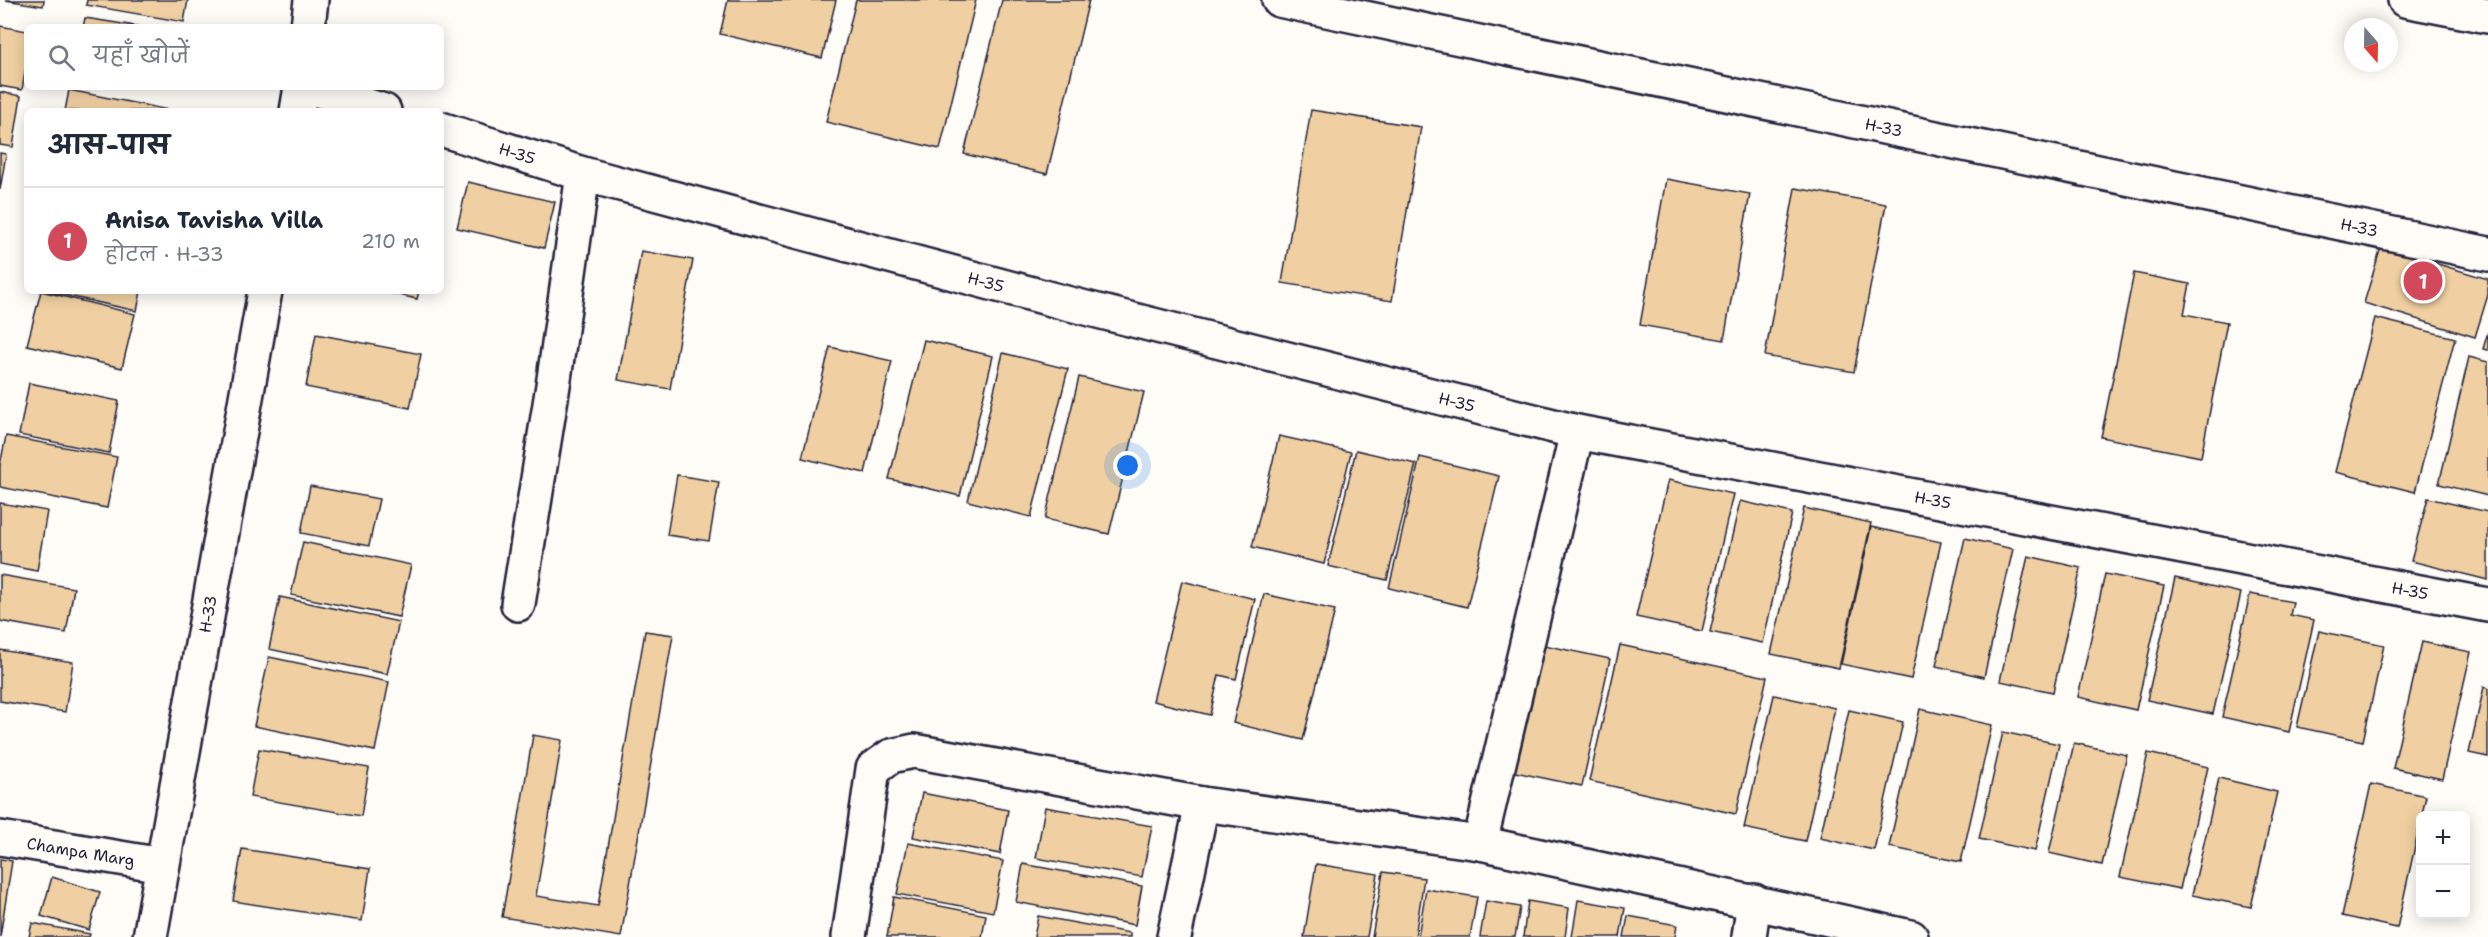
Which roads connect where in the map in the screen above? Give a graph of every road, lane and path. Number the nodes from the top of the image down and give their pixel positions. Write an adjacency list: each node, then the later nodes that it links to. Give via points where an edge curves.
1 (311, 0): 5 (street)
2 (1279, 0): 12 (street, H-33)
3 (2405, 0): 4 (street)
4 (2488, 16)
5 (308, 24)
6 (300, 90): 8 (street)
7 (318, 90): 9 (street)
8 (298, 108)
9 (375, 108)
10 (444, 130): 11 (street, H-35)
11 (583, 174): 14 (street, H-35, via 1066,303); 15 (street)
12 (2488, 254)
13 (264, 294): 20 (street, H-33)
14 (1577, 432): 16 (street, H-35); 19 (street)
15 (518, 604)
16 (2488, 605)
17 (1202, 804): 19 (street); 23 (street, via 914,751 891,756 873,769); 24 (street)
18 (0, 838): 20 (street, Champa Marg)
19 (1480, 843): 21 (street)
20 (162, 865): 22 (street, H-33)
21 (1754, 901): 25 (street); 26 (street)
22 (150, 937)
23 (849, 937)
24 (1174, 937)
25 (1749, 937)
26 (1911, 937)

